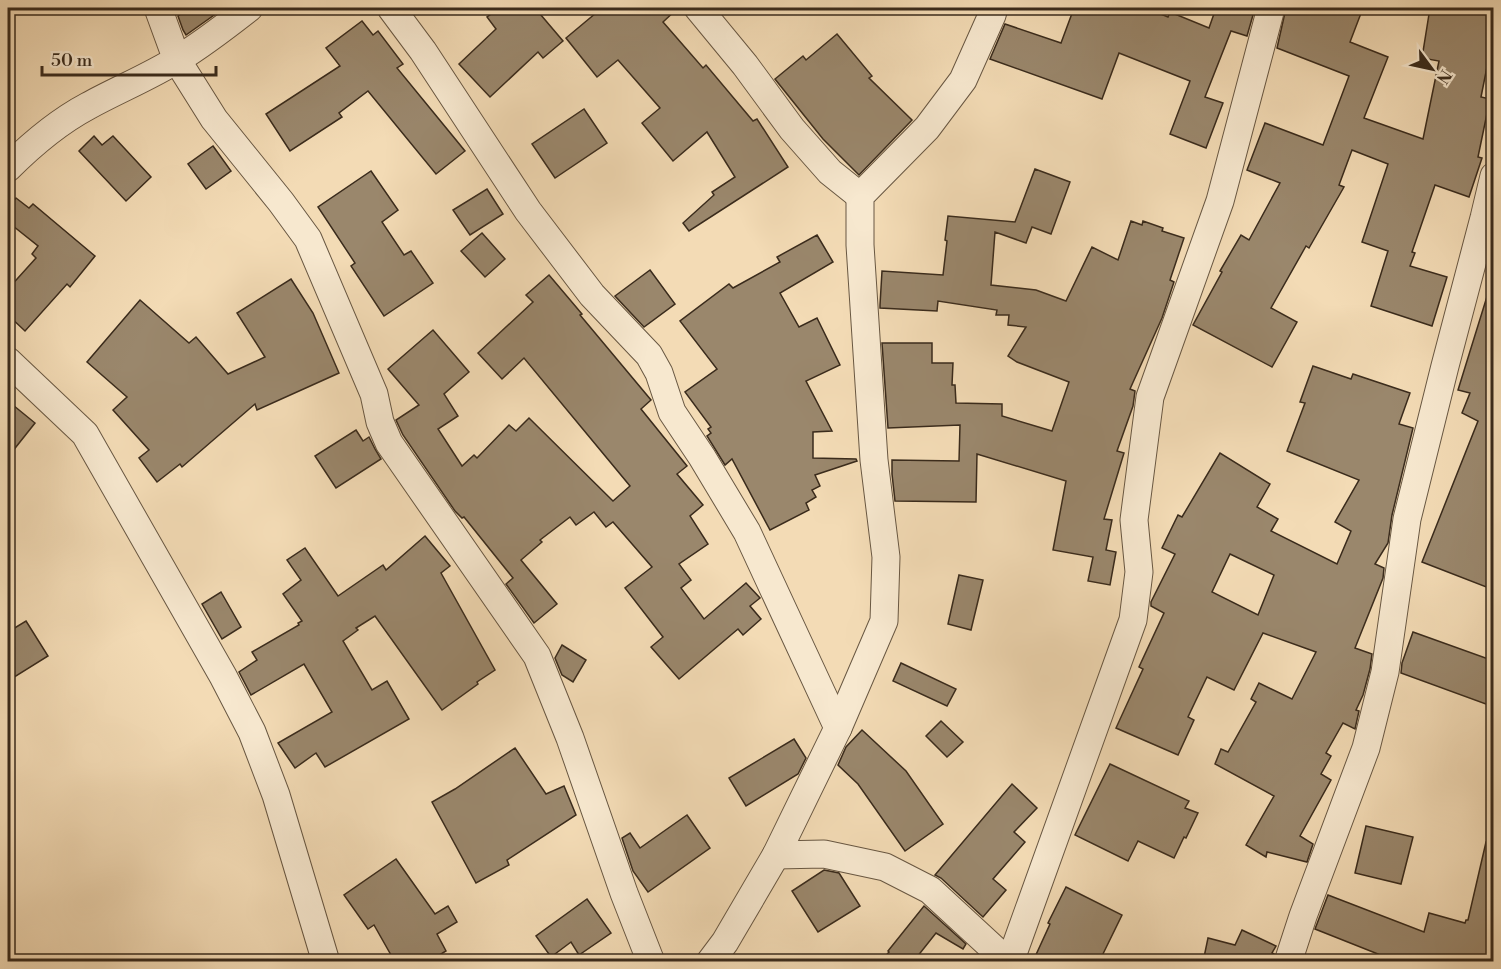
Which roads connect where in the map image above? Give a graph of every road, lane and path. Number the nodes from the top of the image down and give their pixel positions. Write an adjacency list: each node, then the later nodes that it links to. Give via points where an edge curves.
1 (158, 8): 7 (street)
2 (249, 8): 7 (street)
3 (391, 8): 12 (street, via 528,211 592,295 649,355 672,412 747,532)
4 (698, 8): 10 (street, via 792,129 830,172)
5 (994, 8): 10 (street, via 963,80 927,128)
6 (1271, 8): 17 (street, via 1220,201 1150,397 1134,520 1139,572 1133,620)
7 (177, 60): 8 (street, via 86,107); 15 (street, via 214,119 308,240 374,394 389,443 537,656)
8 (8, 168)
9 (1494, 176): 18 (street, via 1407,519 1385,672 1369,737)
10 (860, 196): 12 (street, via 874,460 886,557 884,621)
11 (8, 362): 14 (street, via 85,434 223,676 252,732 276,795)
12 (837, 728): 13 (street)
13 (776, 855): 16 (street); 17 (street, via 824,854 885,867 930,890)
14 (326, 962)
15 (651, 962)
16 (710, 962)
17 (1009, 962)
18 (1288, 962)

